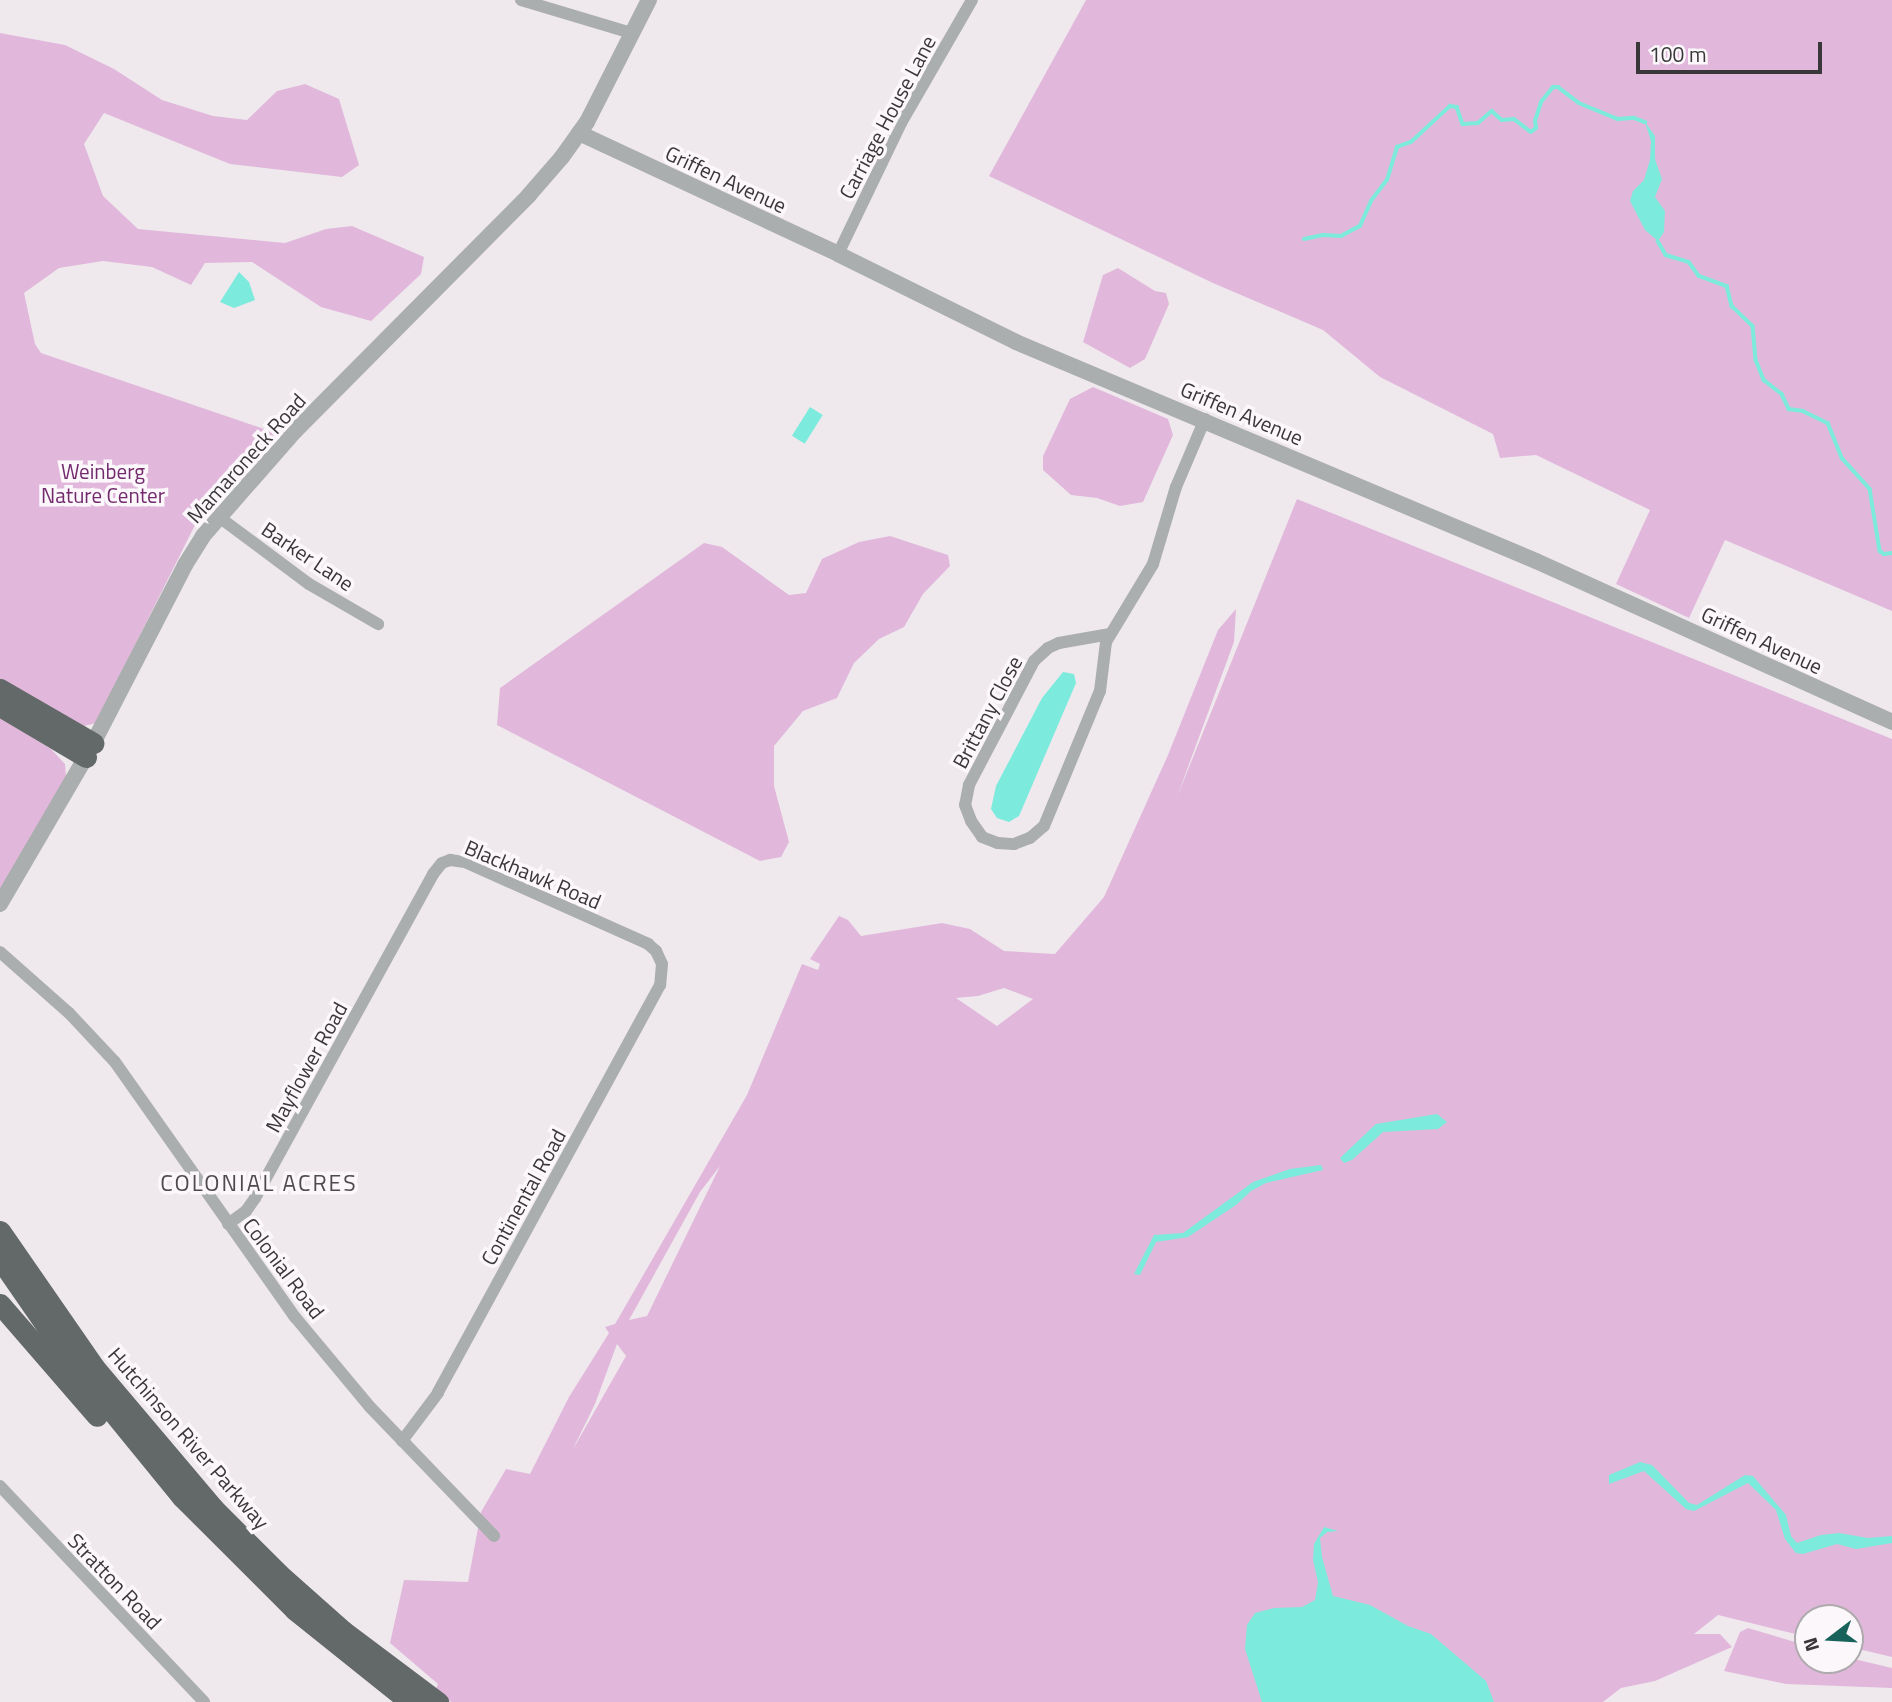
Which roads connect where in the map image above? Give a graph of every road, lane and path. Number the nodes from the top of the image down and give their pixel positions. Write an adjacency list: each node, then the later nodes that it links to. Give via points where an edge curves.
1 (522, 0): 4 (street)
2 (649, 0): 4 (street, Mamaroneck Road)
3 (972, 0): 6 (street, Carriage House Lane, via 901,123)
4 (632, 33): 5 (street, Mamaroneck Road)
5 (579, 133): 6 (street, Griffen Avenue); 8 (street, Mamaroneck Road, via 529,195 295,431)
6 (838, 254): 7 (street, Griffen Avenue, via 1016,342)
7 (1205, 419): 10 (street, Brittany Close, via 1176,487 1153,564); 13 (street, Griffen Avenue, via 1536,561)
8 (219, 517): 9 (street, Barker Lane, via 309,584); 14 (street, Mamaroneck Road, via 185,565)
9 (378, 624)
10 (1110, 634): 10 (street, Brittany Close, via 1100,691 1044,825 1014,844 982,837 965,805 969,785 1034,661 1059,643)
11 (0, 689): 14 (highway)
12 (0, 706): 14 (highway)
13 (1892, 722)
14 (89, 750): 15 (street, Mamaroneck Road)
15 (0, 904)
16 (407, 920): 18 (street, Blackhawk Road, via 433,874 442,863 454,860 648,944); 19 (street, Mayflower Road, via 256,1198)
17 (0, 952): 19 (street, Colonial Road, via 69,1013 114,1062)
18 (662, 964): 23 (street, Continental Road, via 660,985 568,1155 438,1393)
19 (228, 1224): 23 (street, Colonial Road, via 295,1317)
20 (0, 1231): 29 (highway, Hutchinson River Parkway, via 94,1367 205,1499 344,1632)
21 (0, 1259): 25 (highway, Hutchinson River Parkway, via 81,1375)
22 (0, 1304): 25 (highway, via 120,1443)
23 (402, 1441): 26 (street, Colonial Road)
24 (0, 1486): 27 (street, Stratton Road)
25 (182, 1497): 28 (highway, Hutchinson River Parkway, via 295,1610)
26 (494, 1536)
27 (204, 1702)
28 (410, 1702)
29 (438, 1702)

